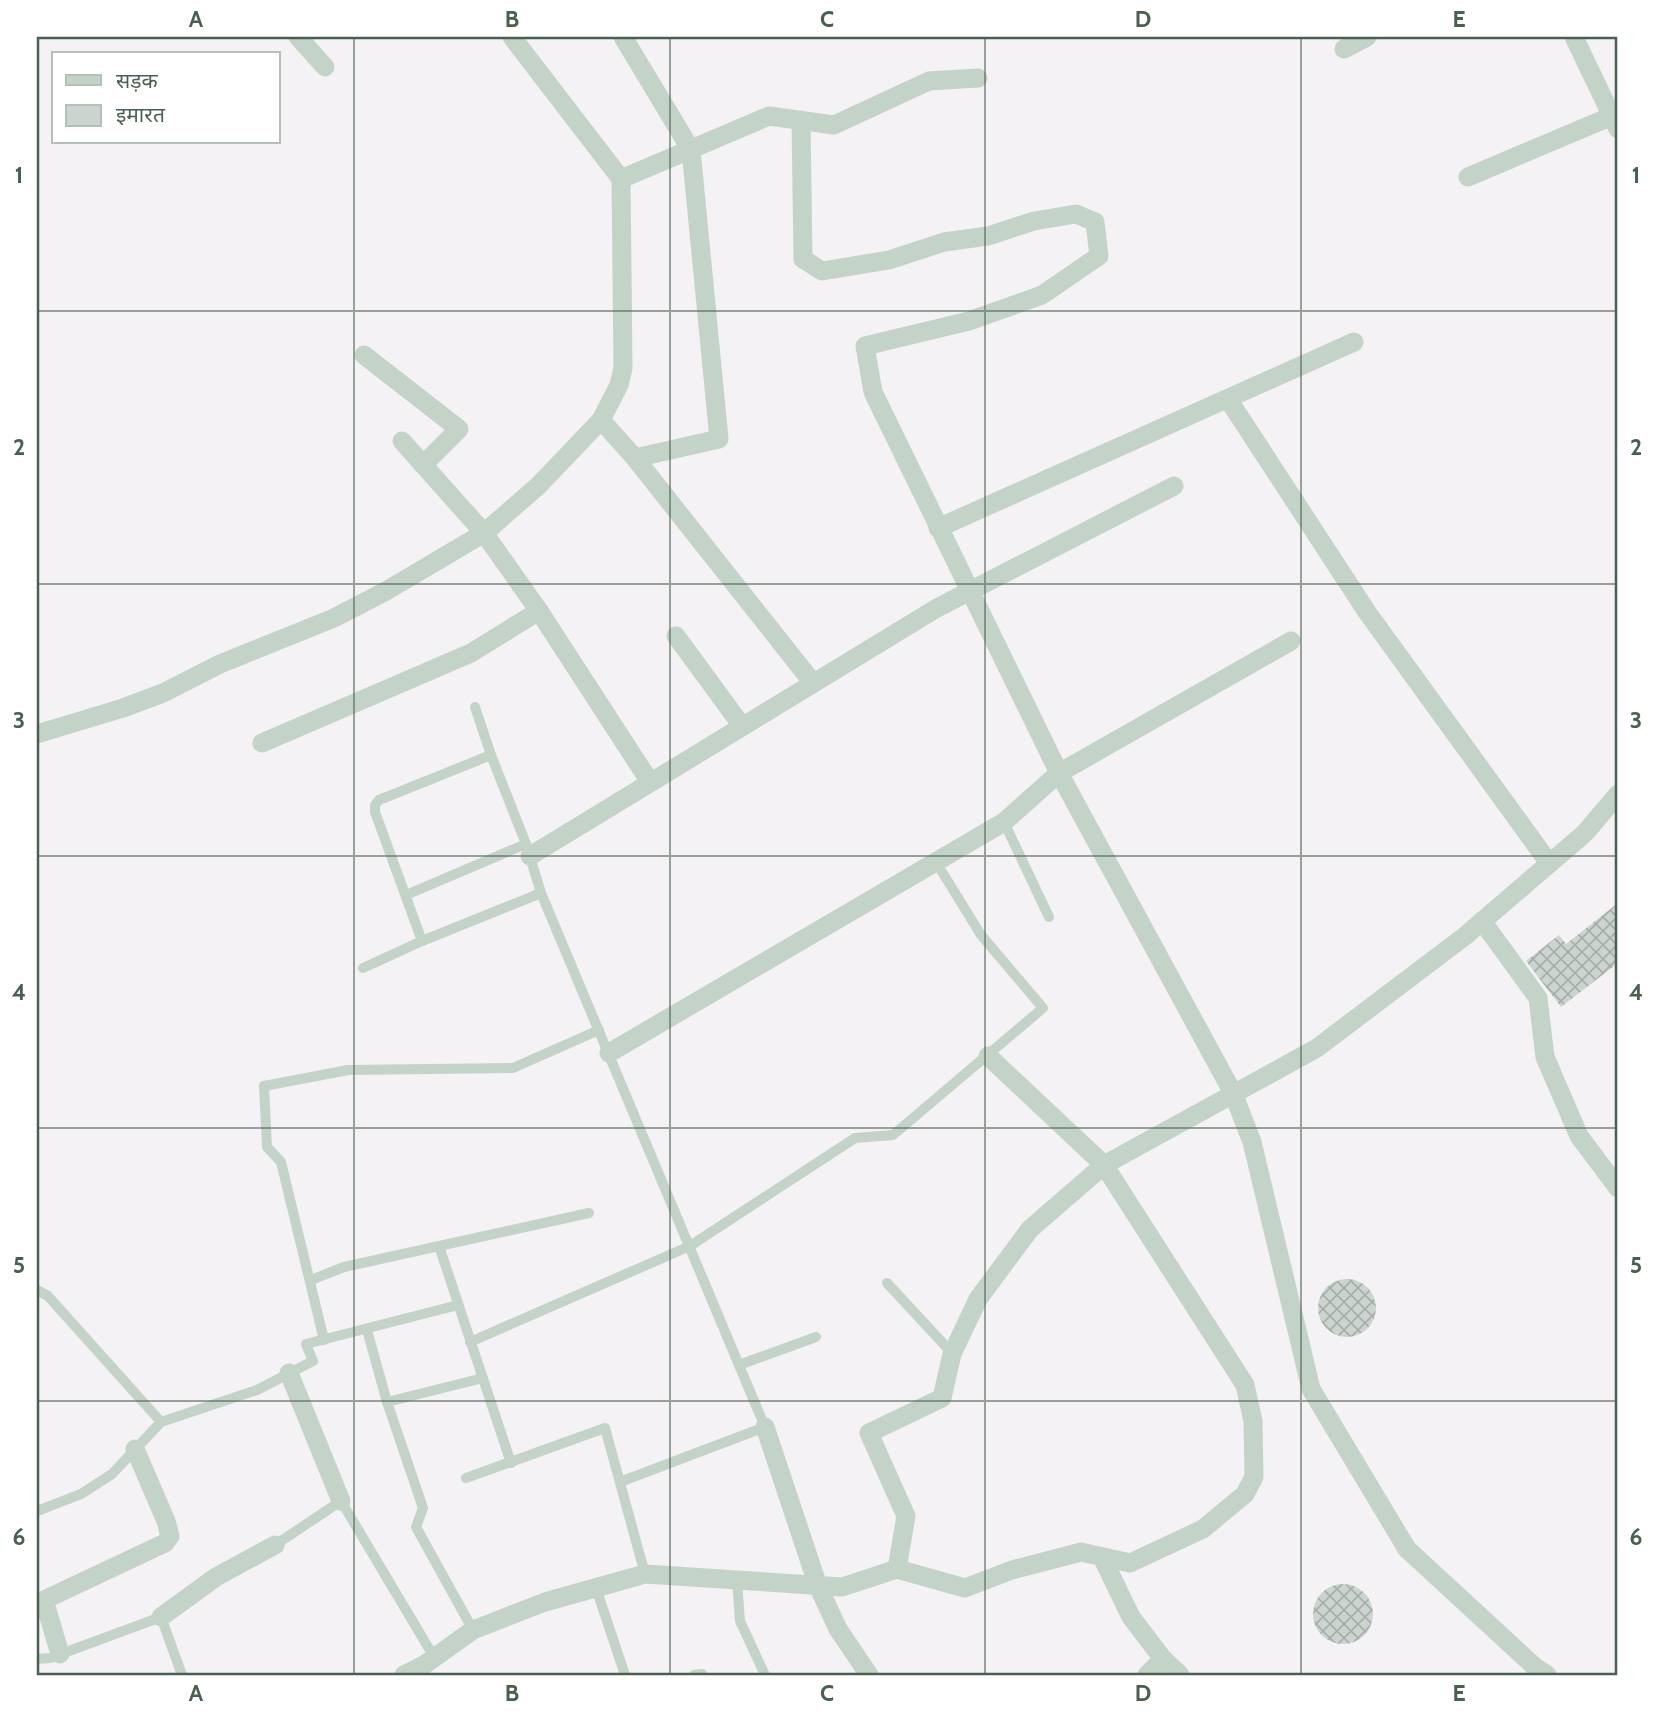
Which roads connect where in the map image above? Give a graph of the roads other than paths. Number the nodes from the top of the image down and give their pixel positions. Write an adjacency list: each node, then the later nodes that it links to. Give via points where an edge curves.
1 (512, 37): 13 (street)
2 (623, 37): 11 (street)
3 (1367, 37): 6 (street)
4 (1574, 37): 10 (street)
5 (302, 38): 7 (street)
6 (1344, 49)
7 (325, 67)
8 (978, 78): 9 (street, via 929,81 834,125)
9 (801, 120): 11 (street, via 769,116); 22 (street, via 803,259 822,271 890,260 1034,221 1076,214 1095,222 1099,256 1042,295 969,321 865,346 873,392)
10 (1615, 122): 12 (street)
11 (691, 150): 13 (street); 19 (street, via 719,439)
12 (1468, 177)
13 (621, 179): 17 (street, via 623,368)
14 (1354, 342): 16 (street)
15 (364, 355): 20 (street, via 459,429)
16 (1228, 399): 22 (street); 40 (street, via 1367,612)
17 (601, 420): 19 (street); 23 (street, via 538,486)
18 (401, 441): 20 (street)
19 (635, 458): 28 (street)
20 (423, 465): 23 (street)
21 (1174, 486): 24 (street)
22 (938, 528): 24 (street)
23 (484, 533): 25 (street); 31 (street, via 334,618 220,664 163,693)
24 (968, 591): 28 (street); 34 (street)
25 (538, 611): 32 (street, via 471,653); 35 (street)
26 (676, 636): 30 (street)
27 (1291, 641): 34 (street)
28 (813, 683): 30 (street)
29 (475, 707): 33 (lane)
30 (742, 726): 35 (street)
31 (37, 734)
32 (262, 743)
33 (491, 755): 38 (lane); 42 (lane, via 375,805)
34 (1059, 773): 37 (street); 50 (street)
35 (650, 782): 38 (street)
36 (1618, 794): 40 (street, via 1585,833)
37 (1004, 822): 39 (street); 43 (lane)
38 (528, 850): 41 (lane); 42 (lane)
39 (936, 862): 48 (street); 49 (lane, via 981,935 1043,1008)
40 (1549, 863): 44 (street)
41 (541, 893): 45 (lane); 47 (lane)
42 (405, 895): 45 (lane)
43 (1049, 917)
44 (1482, 921): 50 (street, via 1317,1048); 52 (street, via 1538,998 1545,1056 1579,1136)
45 (422, 941): 46 (lane)
46 (363, 968)
47 (599, 1030): 48 (lane); 56 (lane, via 513,1068 348,1070 264,1086 267,1147 281,1162)
48 (609, 1053): 55 (lane)
49 (988, 1056): 51 (street); 55 (lane, via 893,1135 855,1138)
50 (1233, 1093): 51 (street); 97 (street, via 1252,1142 1311,1390 1407,1549)
51 (1104, 1165): 64 (street, via 1030,1229 978,1299); 78 (street, via 1245,1385 1254,1421 1254,1478 1245,1494 1203,1529 1130,1563)
52 (1618, 1188)
53 (589, 1213): 54 (lane)
54 (439, 1246): 56 (lane, via 344,1267); 59 (lane)
55 (690, 1246): 63 (lane); 65 (lane)
56 (311, 1280): 62 (lane)
57 (887, 1283): 64 (lane)
58 (37, 1290): 69 (lane, via 48,1296)
59 (458, 1305): 60 (lane); 63 (lane)
60 (368, 1330): 62 (lane); 68 (lane)
61 (816, 1337): 65 (lane)
62 (324, 1340): 66 (lane, via 306,1344 313,1361)
63 (470, 1342): 67 (lane)
64 (953, 1354): 79 (street, via 942,1398 869,1433 906,1516)
65 (739, 1365): 70 (lane)
66 (289, 1373): 69 (lane, via 257,1390); 75 (street)
67 (482, 1378): 68 (lane); 72 (lane)
68 (387, 1402): 85 (lane, via 423,1508 416,1527)
69 (161, 1422): 71 (lane)
70 (765, 1427): 74 (lane); 82 (street)
71 (135, 1449): 76 (lane, via 112,1474 81,1494); 86 (street, via 170,1536 165,1543 44,1600)
72 (511, 1463): 73 (lane); 74 (lane, via 605,1428)
73 (466, 1478)
74 (620, 1482): 80 (lane)
75 (341, 1501): 77 (lane); 87 (lane)
76 (37, 1511)
77 (275, 1545): 84 (street, via 216,1577)
78 (1102, 1557): 79 (street, via 1081,1552 965,1588); 89 (street, via 1131,1617)
79 (897, 1569): 82 (street, via 842,1587)
80 (645, 1574): 81 (street); 83 (street)
81 (737, 1581): 82 (street); 93 (lane, via 740,1621)
82 (818, 1586): 94 (street, via 838,1629)
83 (596, 1588): 85 (street); 92 (lane)
84 (161, 1617): 86 (lane); 90 (lane)
85 (472, 1630): 87 (street)
86 (60, 1654): 88 (lane)
87 (434, 1657): 91 (street)
88 (37, 1659)
89 (1163, 1659): 95 (street); 96 (street)
90 (182, 1675)
91 (404, 1675)
92 (625, 1675)
93 (765, 1675)
94 (869, 1675)
95 (1147, 1675)
96 (1180, 1675)
97 (1547, 1675)

